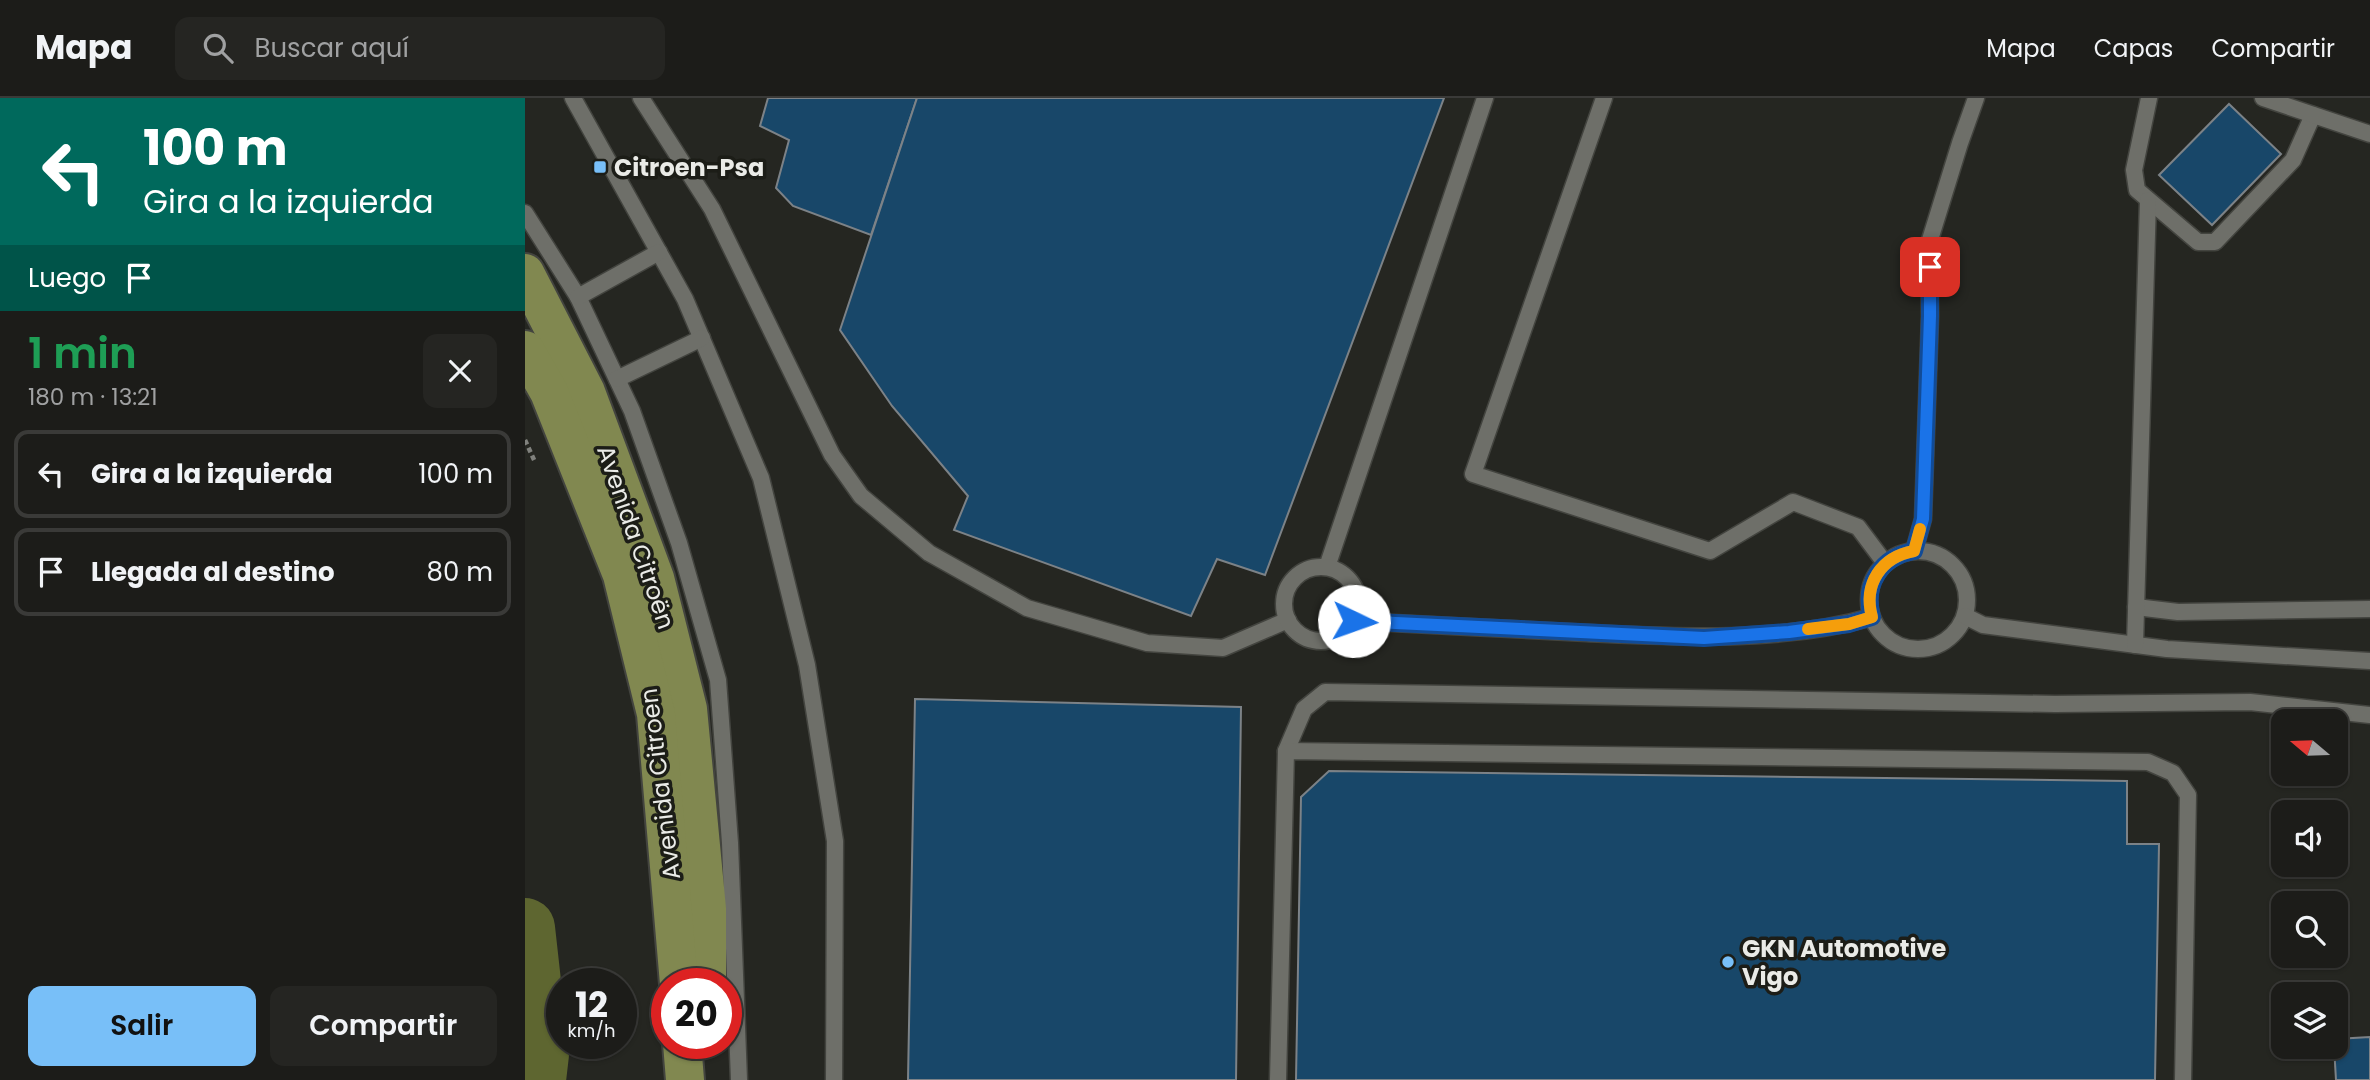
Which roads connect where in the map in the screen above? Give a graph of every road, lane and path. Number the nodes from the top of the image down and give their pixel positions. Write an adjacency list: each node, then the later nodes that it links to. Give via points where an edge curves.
1 (573, 98): 12 (lane)
2 (641, 98): 27 (lane, via 712,209 832,455 862,496 929,553 1027,608 1147,643 1223,648)
3 (1485, 98): 22 (lane)
4 (1604, 98): 21 (lane, via 1473,474 1710,551 1793,502 1858,527)
5 (1976, 98): 20 (lane, via 1929,243 1923,519)
6 (2149, 98): 10 (lane, via 2134,170 2137,190)
7 (2263, 98): 8 (lane)
8 (2313, 115): 9 (lane); 10 (lane, via 2293,160 2215,242 2198,242)
9 (2370, 134)
10 (2148, 200): 23 (lane)
11 (525, 212): 14 (lane)
12 (659, 252): 14 (lane); 15 (lane)
13 (525, 273): 34 (main road, Avenida Citroën, via 586,392 655,578 688,709 707,909)
14 (578, 297): 17 (lane)
15 (702, 338): 17 (lane); 40 (lane, via 761,478 807,665 835,841)
16 (525, 350): 33 (main road, Avenida Citroen, via 549,392 622,575 656,714)
17 (617, 379): 39 (lane, via 678,543 718,680)
18 (525, 440): 19 (path)
19 (536, 464)
20 (1914, 551): 21 (lane); 25 (lane, via 1940,555 1956,568 1966,585)
21 (1885, 564): 26 (lane, via 1870,589)
22 (1327, 567): 27 (lane, via 1307,570 1291,584 1285,601); 28 (lane, via 1345,576 1356,592)
23 (2136, 607): 24 (lane, via 2178,612); 29 (lane)
24 (2370, 609)
25 (1965, 616): 26 (lane, via 1948,639 1920,649 1895,643); 29 (lane, via 1983,625)
26 (1872, 617): 28 (lane, via 1789,632 1704,638)
27 (1288, 620): 28 (lane, via 1302,635 1321,641 1340,636)
28 (1354, 621)
29 (2136, 645): 30 (lane)
30 (2370, 662)
31 (2370, 715): 32 (lane, via 2251,702 2055,704 1325,692 1304,709)
32 (1286, 751): 41 (lane); 42 (lane, via 2148,762 2173,773 2188,795)
33 (677, 968)
34 (707, 968)
35 (683, 1059): 37 (main road)
36 (707, 1059): 38 (main road)
37 (685, 1080)
38 (707, 1080)
39 (739, 1080)
40 (834, 1080)
41 (1278, 1080)
42 (2183, 1080)

